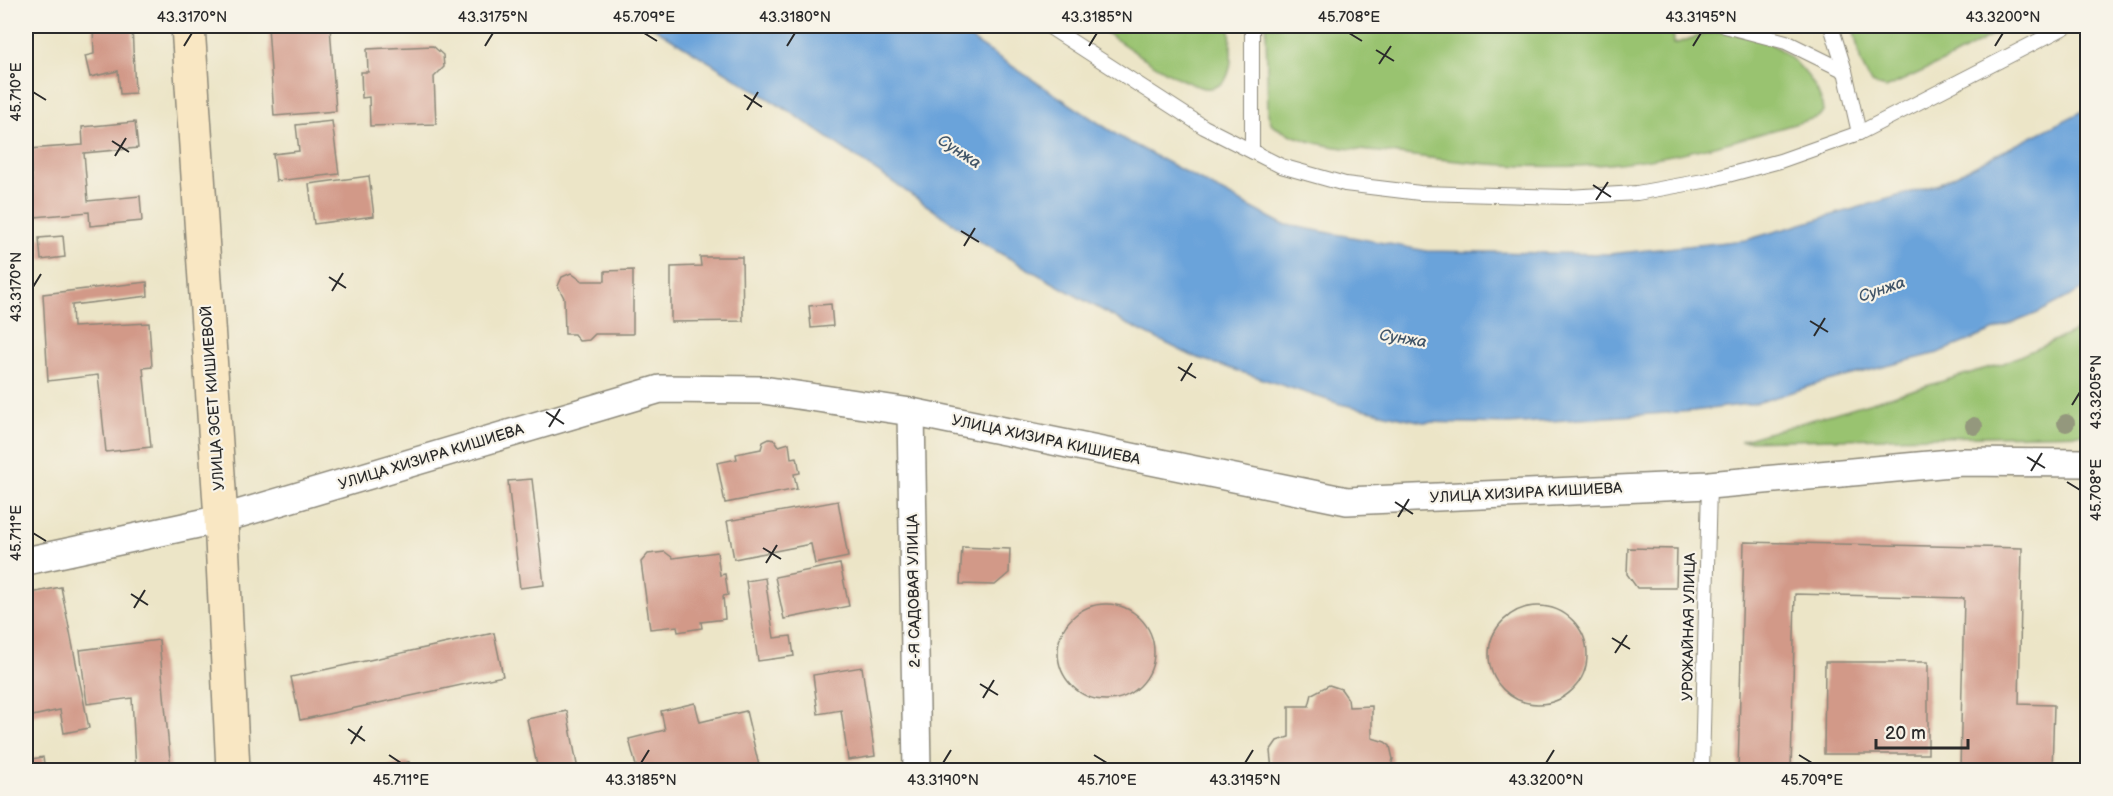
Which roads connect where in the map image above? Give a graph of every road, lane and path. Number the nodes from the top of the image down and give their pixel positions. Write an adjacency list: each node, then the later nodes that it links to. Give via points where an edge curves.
1 (188, 26): 13 (street, УЛИЦА ЭСЕТ КИШИЕВОЙ)
2 (1048, 26): 9 (lane, via 1204,127)
3 (1252, 26): 9 (lane)
4 (1725, 26): 7 (lane, via 1786,42)
5 (1831, 26): 7 (lane)
6 (2067, 26): 8 (lane)
7 (1845, 71): 8 (lane)
8 (1859, 133): 9 (lane, via 1780,161 1709,180 1636,193 1567,197 1420,193 1345,184 1281,166)
9 (1252, 151)
10 (910, 412): 12 (street, УЛИЦА ХИЗИРА КИШИЕВА, via 1347,501); 13 (street, УЛИЦА ХИЗИРА КИШИЕВА, via 763,390 660,389); 16 (street, 2-Я САДОВАЯ УЛИЦА)
11 (2088, 463): 12 (street, УЛИЦА ХИЗИРА КИШИЕВА, via 1962,462)
12 (1709, 485): 17 (lane, УРОЖАЙНАЯ УЛИЦА)
13 (221, 519): 14 (street, УЛИЦА ХИЗИРА КИШИЕВА); 15 (street, УЛИЦА ЭСЕТ КИШИЕВОЙ)
14 (26, 561)
15 (233, 771)
16 (917, 771)
17 (1702, 771)

